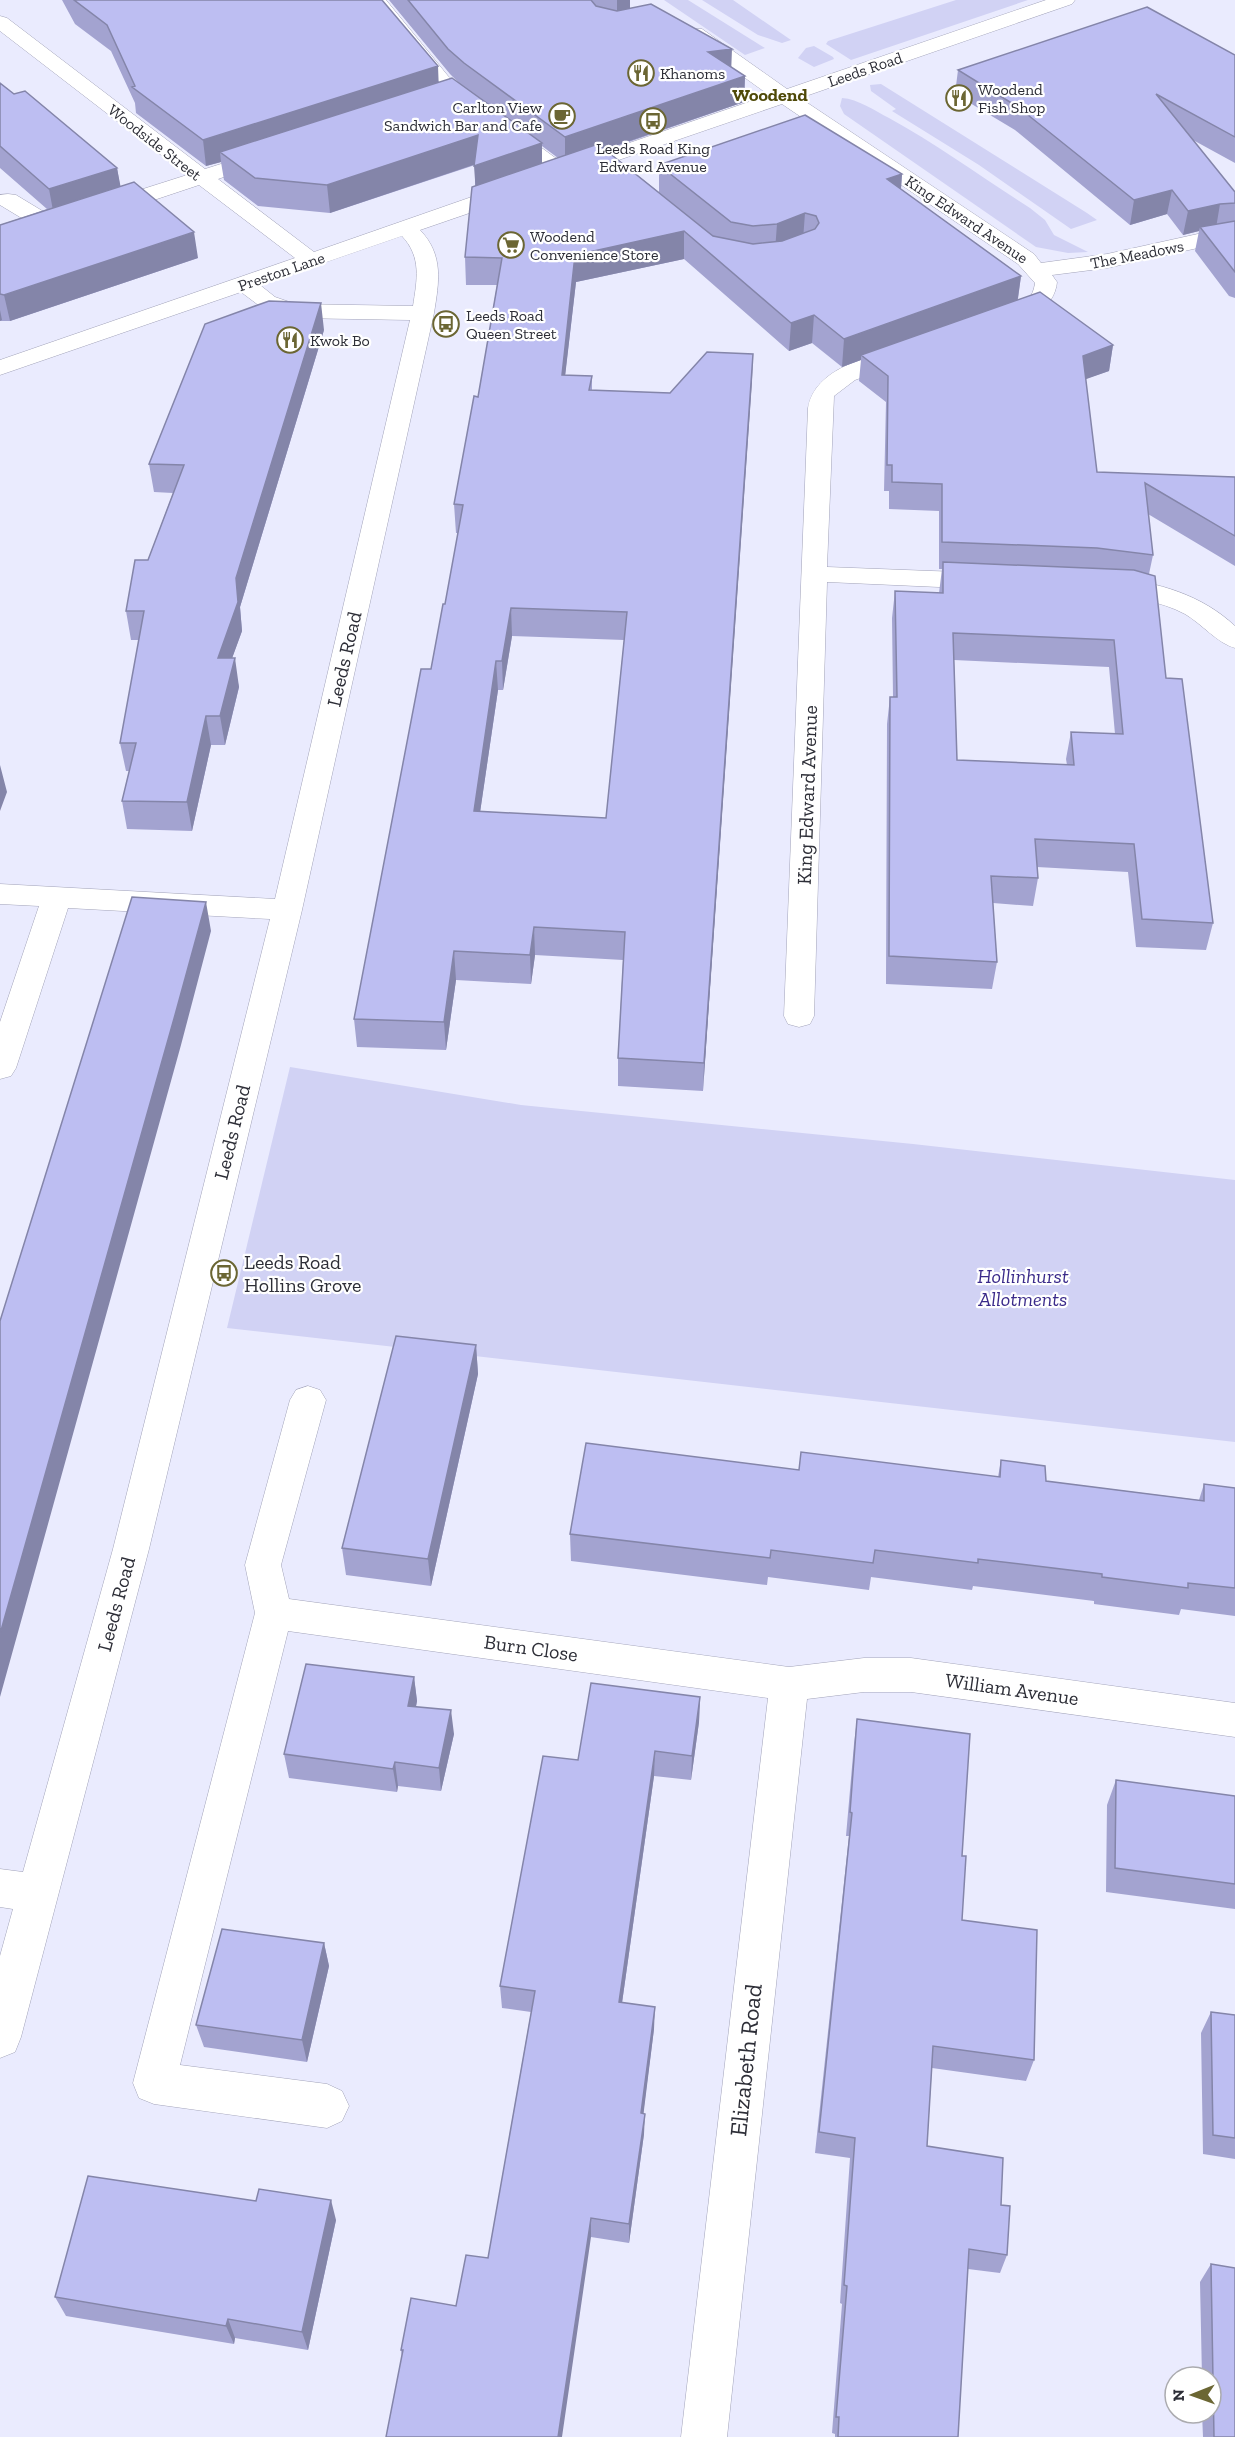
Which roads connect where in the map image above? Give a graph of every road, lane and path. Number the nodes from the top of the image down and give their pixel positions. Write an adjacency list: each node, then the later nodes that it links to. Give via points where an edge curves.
1 (376, 0): 5 (street)
2 (1065, 0): 6 (street, Leeds Road)
3 (0, 22): 12 (street, Woodside Street)
4 (686, 27): 6 (street)
5 (457, 95): 7 (street); 10 (street)
6 (785, 97): 9 (street, Leeds Road); 17 (street, King Edward Avenue, via 815,128)
7 (435, 102)
8 (290, 148): 12 (street)
9 (602, 160): 10 (street, Leeds Road); 11 (street)
10 (562, 173): 14 (street, Preston Lane)
11 (620, 174)
12 (200, 177): 13 (street, via 41,230); 16 (street, Woodside Street)
13 (8, 200)
14 (406, 228): 16 (street, Preston Lane); 19 (street, Leeds Road, via 427,254 430,271)
15 (1235, 236): 17 (street, The Meadows)
16 (311, 260): 18 (street, Preston Lane)
17 (1039, 270): 20 (street, King Edward Avenue, via 1047,282 1046,294 1037,305)
18 (245, 283): 19 (street, via 263,302 280,309); 22 (street, Preston Lane)
19 (423, 313): 29 (street, Leeds Road)
20 (988, 326)
21 (921, 349): 23 (street, King Edward Avenue, via 854,372 836,381 824,394 820,408)
22 (0, 368)
23 (815, 574): 24 (street); 30 (street, King Edward Avenue)
24 (1012, 582)
25 (1094, 585): 26 (street, via 1129,587 1162,595 1218,623)
26 (1235, 640)
27 (0, 894): 28 (street)
28 (57, 897): 29 (street); 31 (street)
29 (288, 910): 36 (street, Leeds Road, via 131,1549)
30 (799, 1016)
31 (0, 1068)
32 (308, 1400): 33 (street, via 263,1565)
33 (274, 1612): 34 (street, Burn Close); 38 (street, via 154,2083)
34 (789, 1684): 35 (street, William Avenue, via 864,1675 911,1675); 39 (street, Elizabeth Road)
35 (1235, 1720)
36 (18, 1890): 37 (street, Leeds Road)
37 (0, 2037)
38 (327, 2106)
39 (704, 2437)

